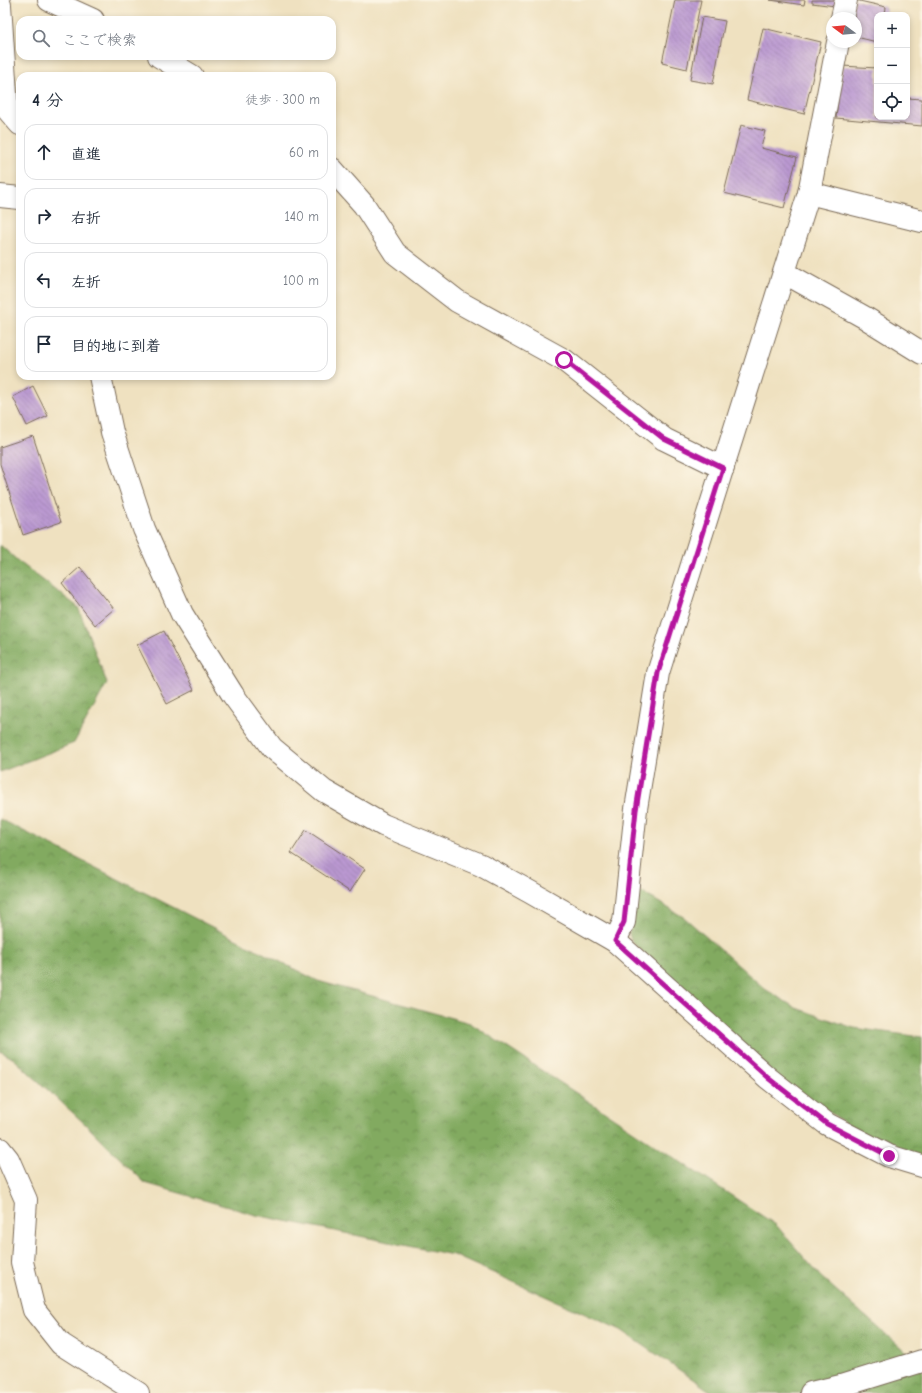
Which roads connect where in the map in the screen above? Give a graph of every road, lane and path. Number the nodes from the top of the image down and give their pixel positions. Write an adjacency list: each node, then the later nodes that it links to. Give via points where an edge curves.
1 (49, 0): 5 (street)
2 (846, 0): 4 (street)
3 (0, 5): 9 (street, via 7,109)
4 (843, 12)
5 (84, 16)
6 (837, 48): 11 (street)
7 (166, 60): 8 (street)
8 (185, 72)
9 (16, 119)
10 (336, 174): 18 (street, via 364,205 395,253 457,302 564,360 664,439)
11 (809, 194): 14 (street); 15 (street)
12 (0, 196): 13 (street)
13 (16, 198)
14 (922, 221)
15 (784, 273): 16 (street, via 864,317); 18 (street)
16 (922, 353)
17 (101, 380): 19 (street, via 112,432 144,529 182,614 233,695 272,748 324,791 382,824 481,866)
18 (723, 468): 19 (street, via 658,673 636,810 624,922)
19 (615, 941): 21 (street, via 768,1078 827,1124 889,1156)
20 (0, 1149): 23 (street, via 8,1159 26,1200 22,1262 34,1310 61,1344)
21 (922, 1166)
22 (922, 1361): 24 (street)
23 (138, 1393)
24 (811, 1393)

